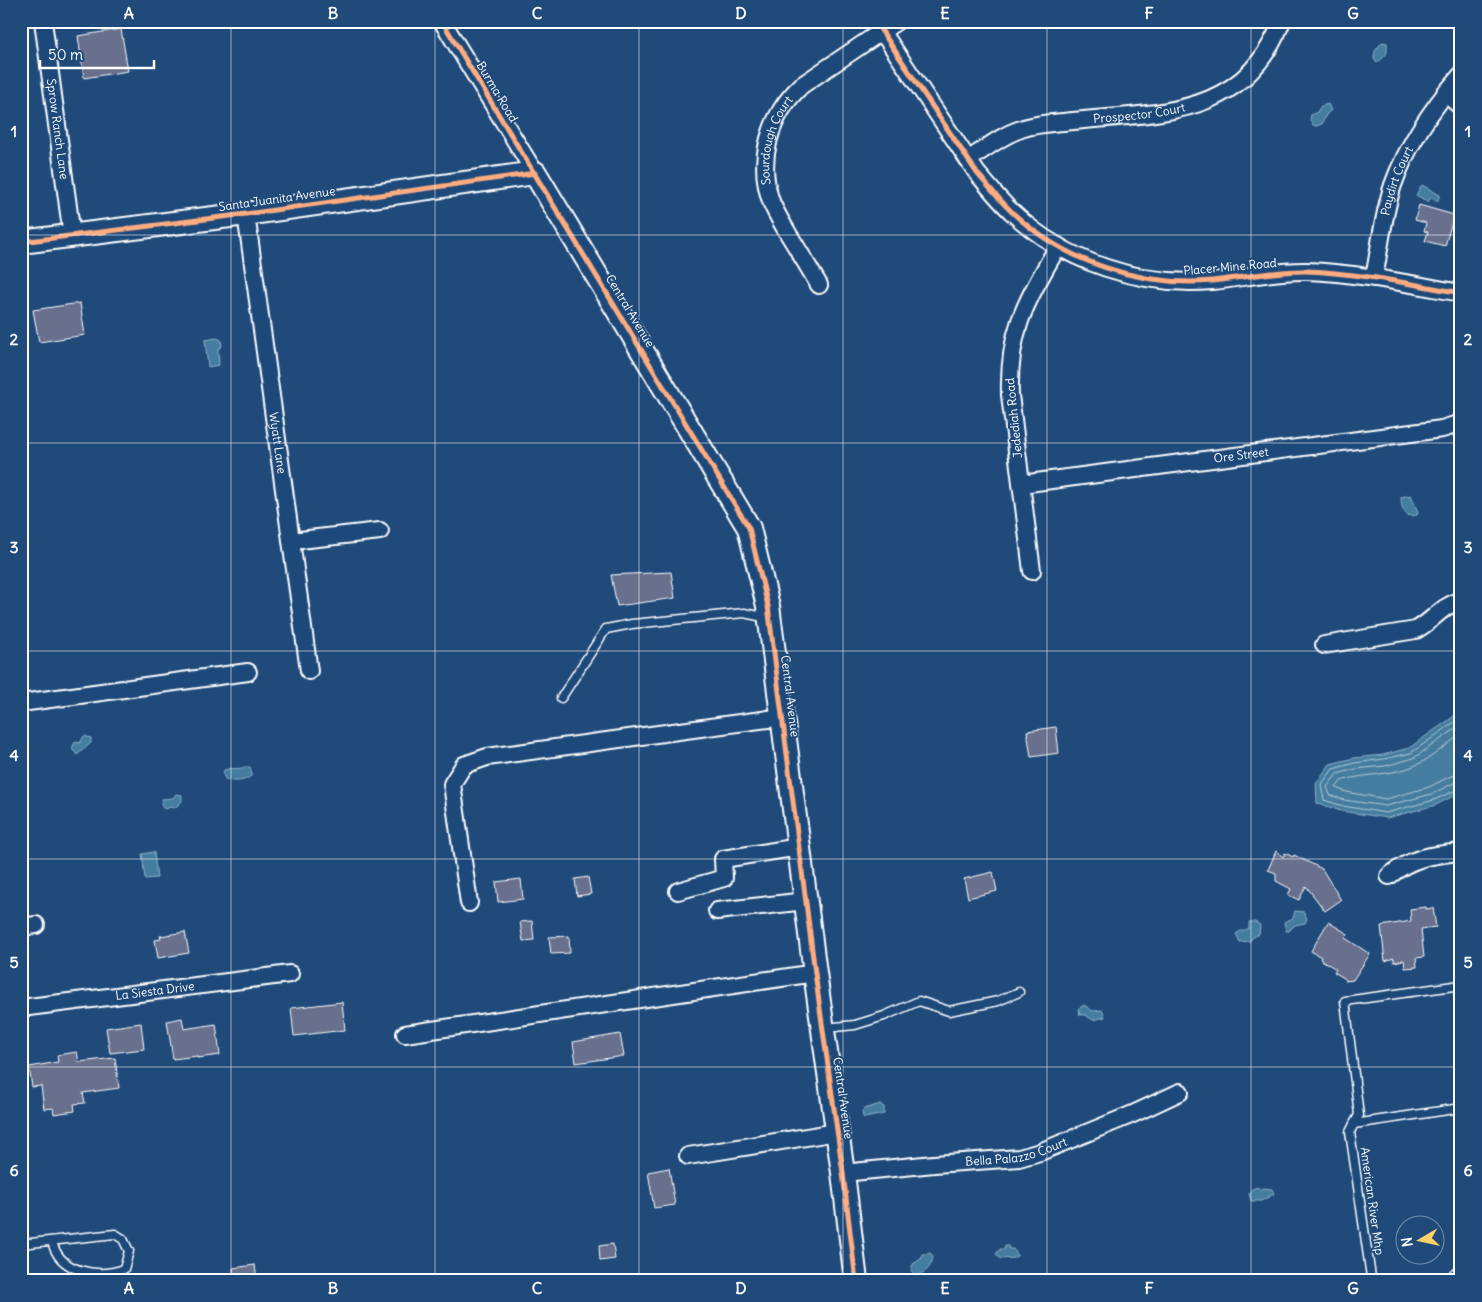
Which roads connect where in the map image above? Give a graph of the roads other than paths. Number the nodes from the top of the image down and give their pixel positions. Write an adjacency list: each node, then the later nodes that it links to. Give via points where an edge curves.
1 (43, 21): 12 (street, Sprow Ranch Lane)
2 (442, 21): 10 (street, Burma Road)
3 (897, 21): 5 (street, Sourdough Court)
4 (1282, 21): 9 (street, Prospector Court, via 1272,43 1255,67 1233,86 1208,100 1166,112 1031,126 1008,134)
5 (878, 26): 9 (street, Placer Mine Road); 16 (street, Sourdough Court, via 794,93 781,110 768,140 765,161 772,204)
6 (1461, 75): 7 (street, Paydirt Court)
7 (1445, 93): 8 (street); 15 (street, Paydirt Court, via 1418,132 1393,186)
8 (1461, 107)
9 (968, 160): 14 (street, Placer Mine Road, via 994,195 1035,232)
10 (535, 173): 11 (street, Santa Juanita Avenue); 24 (street, Central Avenue, via 749,528)
11 (246, 214): 12 (street, Santa Juanita Avenue); 21 (street, Wyatt Lane)
12 (72, 236): 13 (street, Santa Juanita Avenue)
13 (21, 242)
14 (1058, 246): 15 (street, Placer Mine Road, via 1116,271 1170,281 1211,281 1304,271); 19 (street, Jedediah Road, via 1027,301 1012,347 1010,395)
15 (1374, 278): 17 (street, Placer Mine Road)
16 (819, 284)
17 (1461, 293)
18 (1461, 422): 19 (street, Ore Street, via 1442,429)
19 (1021, 484): 22 (street, Jedediah Road)
20 (380, 531): 21 (street)
21 (291, 541): 26 (street, Wyatt Lane)
22 (1032, 571)
23 (1461, 600): 25 (street, via 1444,608 1416,630)
24 (770, 618): 28 (lane, via 744,613 606,629); 30 (street, Central Avenue)
25 (1324, 645)
26 (309, 671)
27 (248, 672): 29 (street)
28 (561, 698)
29 (21, 703)
30 (782, 717): 31 (street, Central Avenue); 36 (street, via 487,757 464,765 452,784)
31 (799, 848): 34 (street, via 723,859 724,878); 35 (street, Central Avenue)
32 (1461, 852): 33 (street, via 1419,858)
33 (1389, 876)
34 (678, 890)
35 (806, 901): 37 (street); 38 (street, Central Avenue)
36 (469, 903)
37 (718, 911)
38 (815, 973): 44 (street, Central Avenue); 45 (street)
39 (290, 974): 42 (street, La Siesta Drive)
40 (1459, 986): 43 (lane, American River Mhp); 48 (lane, American River Mhp, via 1345,1001 1360,1115)
41 (1019, 992): 44 (lane, via 998,1001 949,1011 919,1001 855,1025)
42 (21, 1008)
43 (1461, 1009)
44 (823, 1028): 49 (street, Central Avenue)
45 (405, 1034)
46 (1180, 1092): 51 (street, Bella Palazzo Court, via 1133,1114 1019,1158)
47 (1461, 1108): 48 (lane)
48 (1354, 1124): 56 (lane, American River Mhp, via 1350,1132)
49 (837, 1132): 50 (street); 51 (street, Central Avenue)
50 (688, 1156)
51 (843, 1173): 55 (street, Central Avenue)
52 (52, 1241): 52 (lane, via 115,1234 123,1239 129,1251 124,1269 93,1273 64,1262); 53 (lane)
53 (21, 1244)
54 (1461, 1268): 57 (lane)
55 (856, 1281)
56 (1374, 1281)
57 (1447, 1281)

